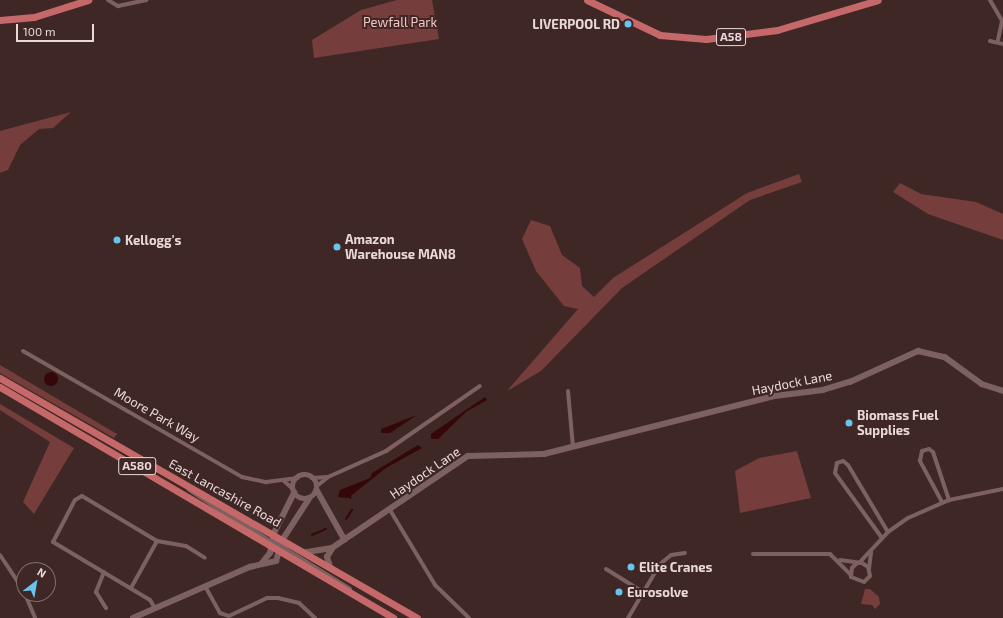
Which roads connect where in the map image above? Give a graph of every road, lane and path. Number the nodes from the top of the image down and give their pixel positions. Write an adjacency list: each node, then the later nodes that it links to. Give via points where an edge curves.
1 (88, 0): 7 (highway, via 34,17)
2 (108, 0): 3 (street, via 118,6)
3 (146, 0)
4 (587, 0): 5 (highway, A58, via 653,32 686,39 728,38 777,30)
5 (878, 0)
6 (990, 0): 8 (street, via 1002,21)
7 (0, 20)
8 (998, 40): 9 (street); 10 (street)
9 (990, 41)
10 (1003, 44)
11 (23, 351): 21 (street, Moore Park Way, via 242,477)
12 (0, 378): 22 (highway, East Lancashire Road / A580)
13 (480, 386): 18 (street, via 386,451)
14 (0, 387): 37 (highway, East Lancashire Road / A580)
15 (568, 391): 17 (street)
16 (1003, 391): 17 (street, Haydock Lane, via 982,384 945,357 918,351 850,382 823,390 775,396)
17 (573, 447): 30 (street, Haydock Lane, via 523,457 468,456)
18 (328, 477): 20 (street); 23 (street)
19 (298, 478): 20 (street); 21 (street, Moore Park Way); 25 (street)
20 (312, 478): 23 (street)
21 (284, 481): 25 (street)
22 (187, 486): 32 (highway, East Lancashire Road / A580); 37 (street, via 195,495)
23 (317, 488): 26 (street); 29 (street)
24 (1003, 489): 27 (street)
25 (294, 491): 26 (street, via 302,499); 32 (street)
26 (310, 498): 29 (street); 34 (street)
27 (949, 500): 28 (street); 28 (street, via 935,456 929,449 922,451 920,461)
28 (942, 502): 31 (street)
29 (322, 504): 35 (street)
30 (390, 510): 35 (street, Haydock Lane); 68 (street, via 434,585)
31 (888, 532): 33 (street); 33 (street, via 848,465 843,461 837,463 835,473)
32 (274, 533): 34 (highway, East Lancashire Road / A580); 37 (street); 39 (street)
33 (882, 538): 41 (street)
34 (283, 539): 39 (street); 40 (highway, East Lancashire Road / A580)
35 (345, 540): 38 (street, Haydock Lane)
36 (158, 541): 45 (street, via 186,546); 52 (street, via 82,496 75,500 53,542); 56 (street)
37 (272, 546): 39 (highway, East Lancashire Road / A580); 47 (street)
38 (332, 548): 40 (street, Haydock Lane); 49 (street, via 327,558)
39 (281, 550): 47 (street, via 276,561); 66 (highway, East Lancashire Road / A580)
40 (307, 552): 49 (highway, East Lancashire Road / A580)
41 (871, 552): 48 (street); 51 (street)
42 (685, 553): 57 (street, via 664,560)
43 (753, 554): 46 (street, via 826,553)
44 (0, 555): 54 (street)
45 (205, 558)
46 (840, 560): 48 (street); 53 (street)
47 (262, 563): 55 (street)
48 (858, 564): 51 (street); 53 (street)
49 (330, 567): 67 (highway, East Lancashire Road / A580)
50 (606, 569): 57 (street)
51 (869, 569): 53 (street, via 868,579 863,583 854,581)
52 (104, 572): 56 (street); 59 (street, via 96,592)
53 (850, 574)
54 (16, 579)
55 (205, 586): 60 (street); 61 (street)
56 (131, 588): 60 (street, via 150,600)
57 (643, 592): 69 (street)
58 (29, 602): 62 (street)
59 (106, 608)
60 (155, 608): 63 (street)
61 (220, 613): 64 (street); 65 (street, via 229,616 267,598 278,598 299,603)
62 (36, 618)
63 (133, 618)
64 (218, 618)
65 (315, 618)
66 (393, 618)
67 (417, 618)
68 (469, 618)
69 (628, 618)

